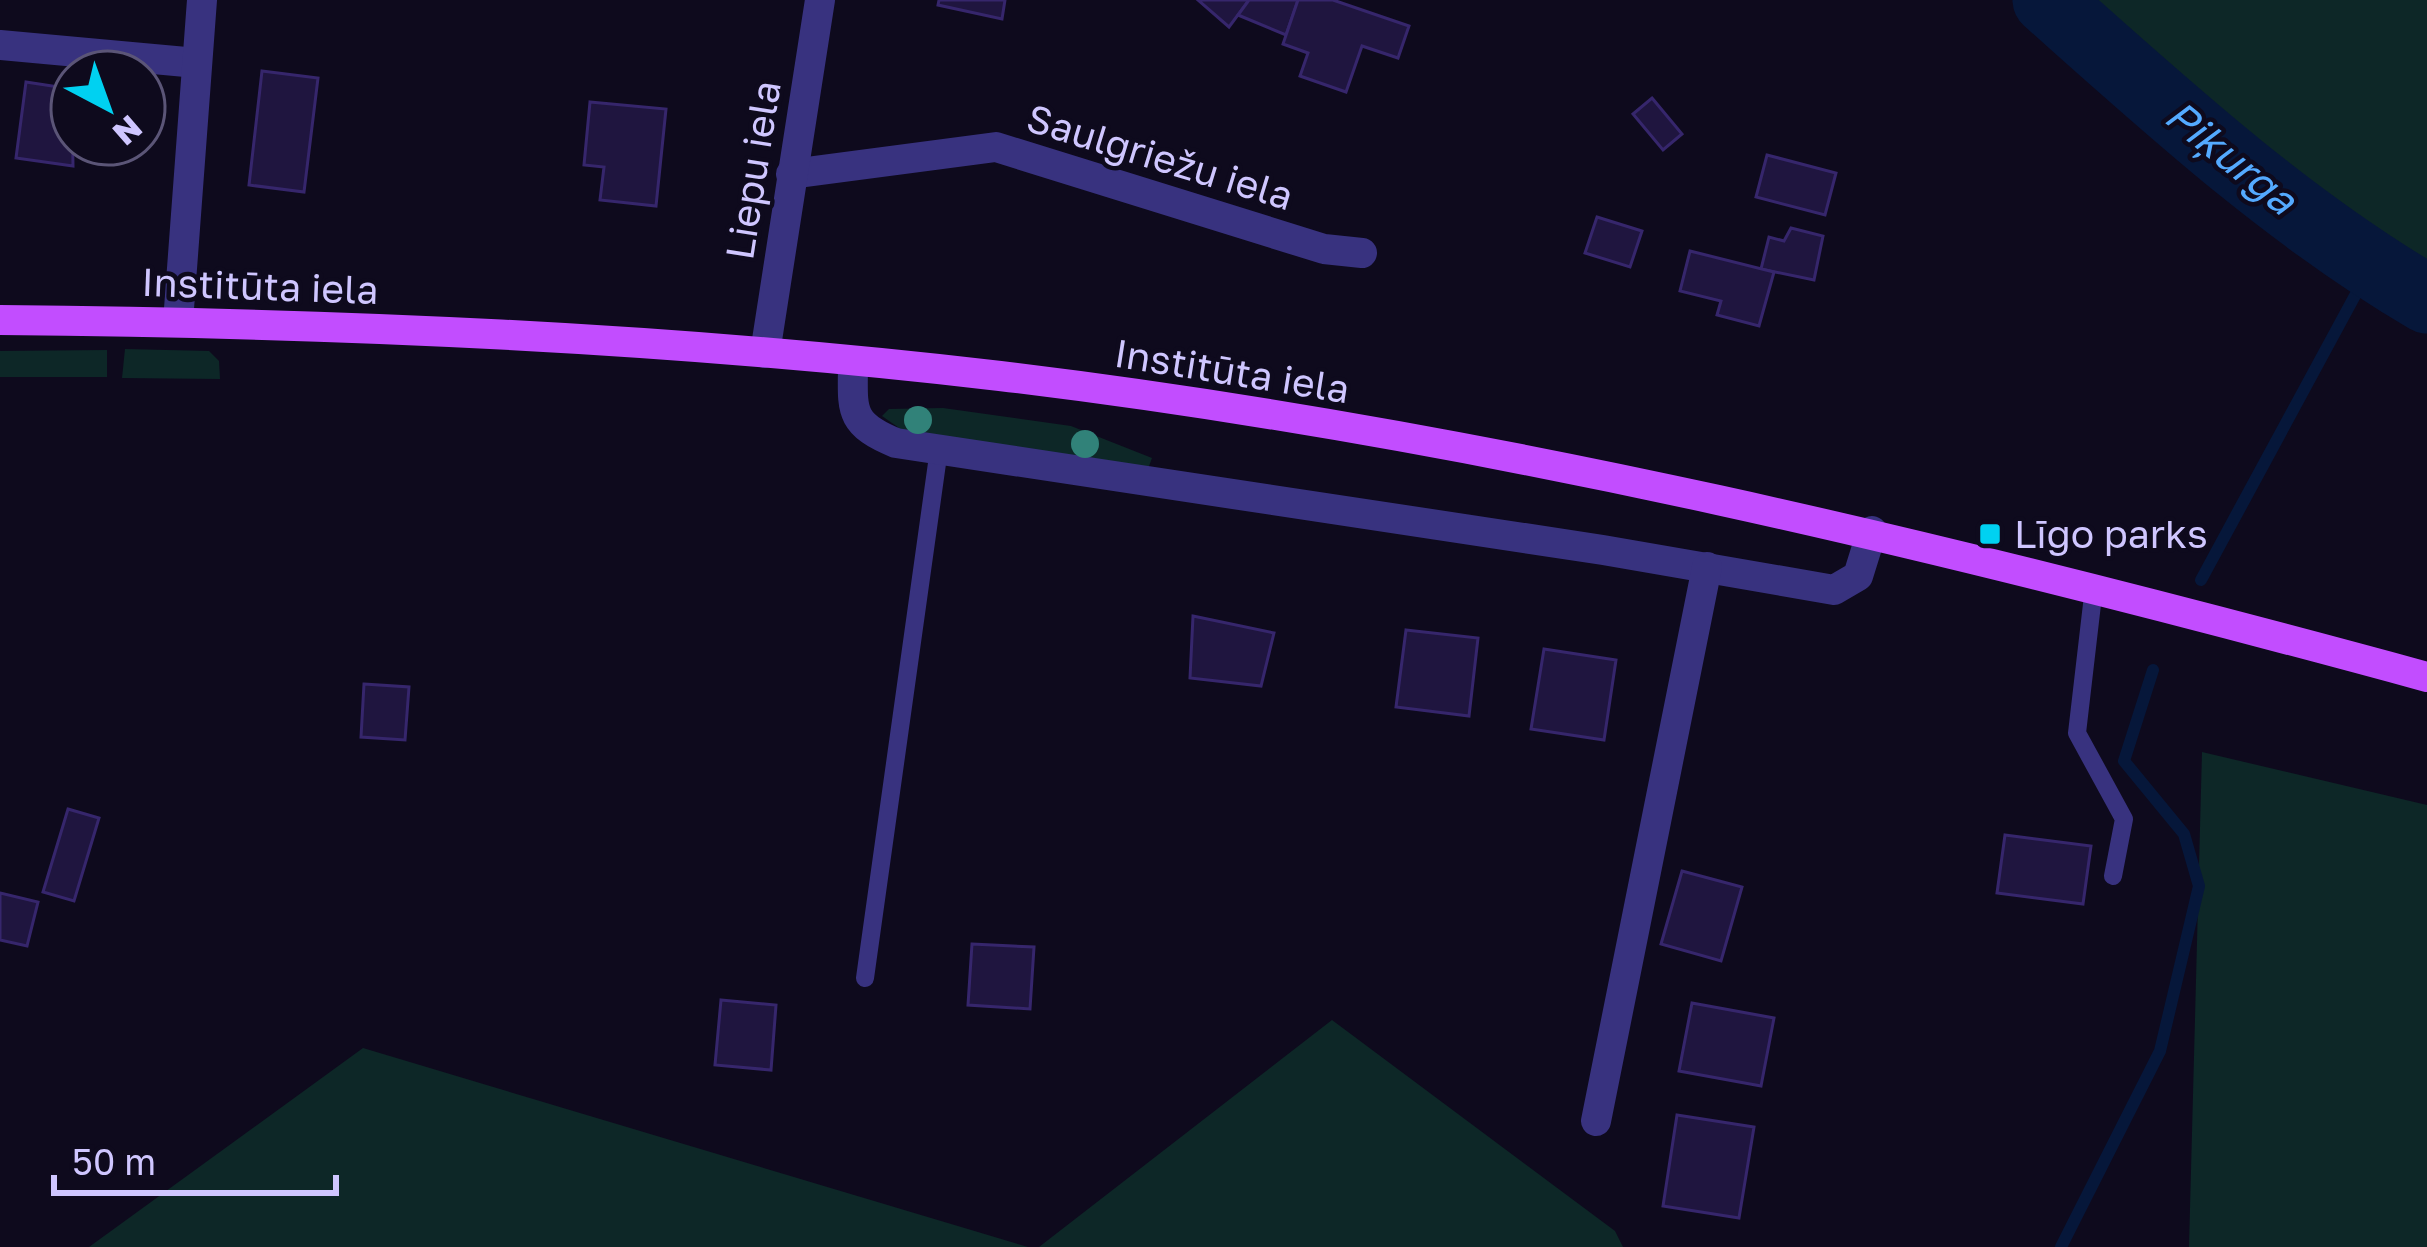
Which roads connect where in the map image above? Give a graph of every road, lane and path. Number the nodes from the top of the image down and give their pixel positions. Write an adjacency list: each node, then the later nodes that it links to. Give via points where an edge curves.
1 (202, 0): 4 (street)
2 (820, 0): 5 (street, Liepu iela)
3 (0, 45): 4 (street)
4 (196, 63): 8 (street)
5 (791, 174): 6 (street, Saulgriežu iela, via 996,147 1324,249); 9 (street, Liepu iela)
6 (1361, 253)
7 (0, 320): 8 (main road, Institūta iela)
8 (178, 322): 9 (main road, Institūta iela)
9 (765, 353): 10 (main road, Institūta iela)
10 (854, 361): 11 (street, via 856,418 868,432); 12 (main road, Institūta iela, via 1432,441)
11 (939, 449): 13 (street); 17 (lane)
12 (1872, 531): 13 (street, via 1858,575 1834,590); 14 (main road, Institūta iela)
13 (1707, 567): 18 (street)
14 (2094, 587): 15 (main road, Institūta iela); 16 (lane, via 2077,734 2124,819)
15 (2427, 676)
16 (2113, 876)
17 (865, 978)
18 (1596, 1121)

